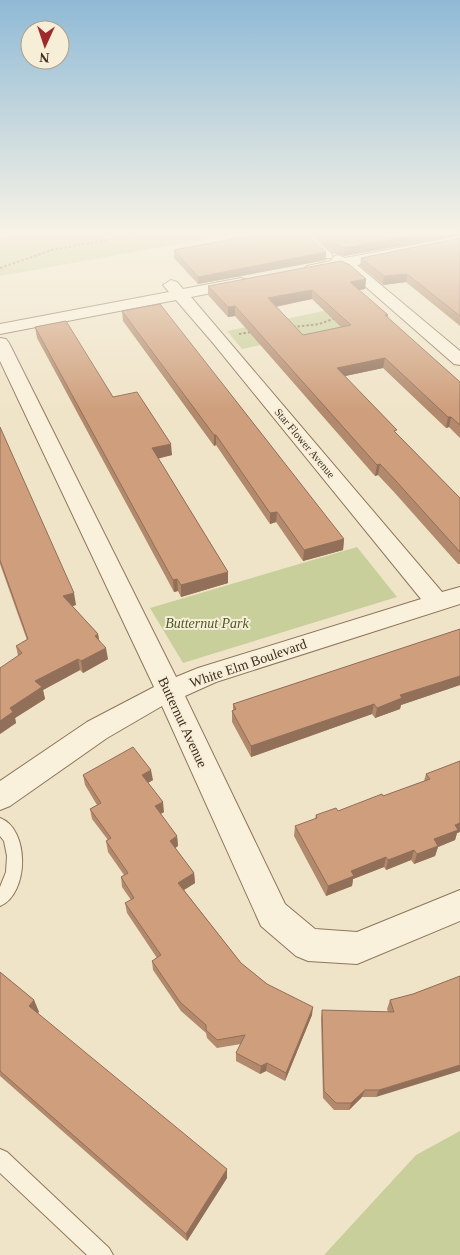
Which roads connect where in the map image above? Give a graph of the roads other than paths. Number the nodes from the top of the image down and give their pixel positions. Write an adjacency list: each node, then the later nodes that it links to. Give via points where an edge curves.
1 (166, 292): 5 (street)
2 (168, 292): 6 (street)
3 (176, 292): 9 (street, Star Flower Avenue)
4 (379, 292): 8 (street)
5 (0, 319)
6 (0, 329)
7 (0, 343): 10 (street, Butternut Avenue)
8 (460, 360)
9 (449, 598): 10 (street, White Elm Boulevard, via 207,675)
10 (168, 691): 11 (street, White Elm Boulevard, via 79,742); 14 (street, Butternut Avenue, via 273,915 308,946 357,948)
11 (0, 797)
12 (0, 825): 13 (lane, via 12,839 16,864 6,894)
13 (0, 898)
14 (460, 905)
15 (0, 1159): 16 (lane)
16 (102, 1255)

